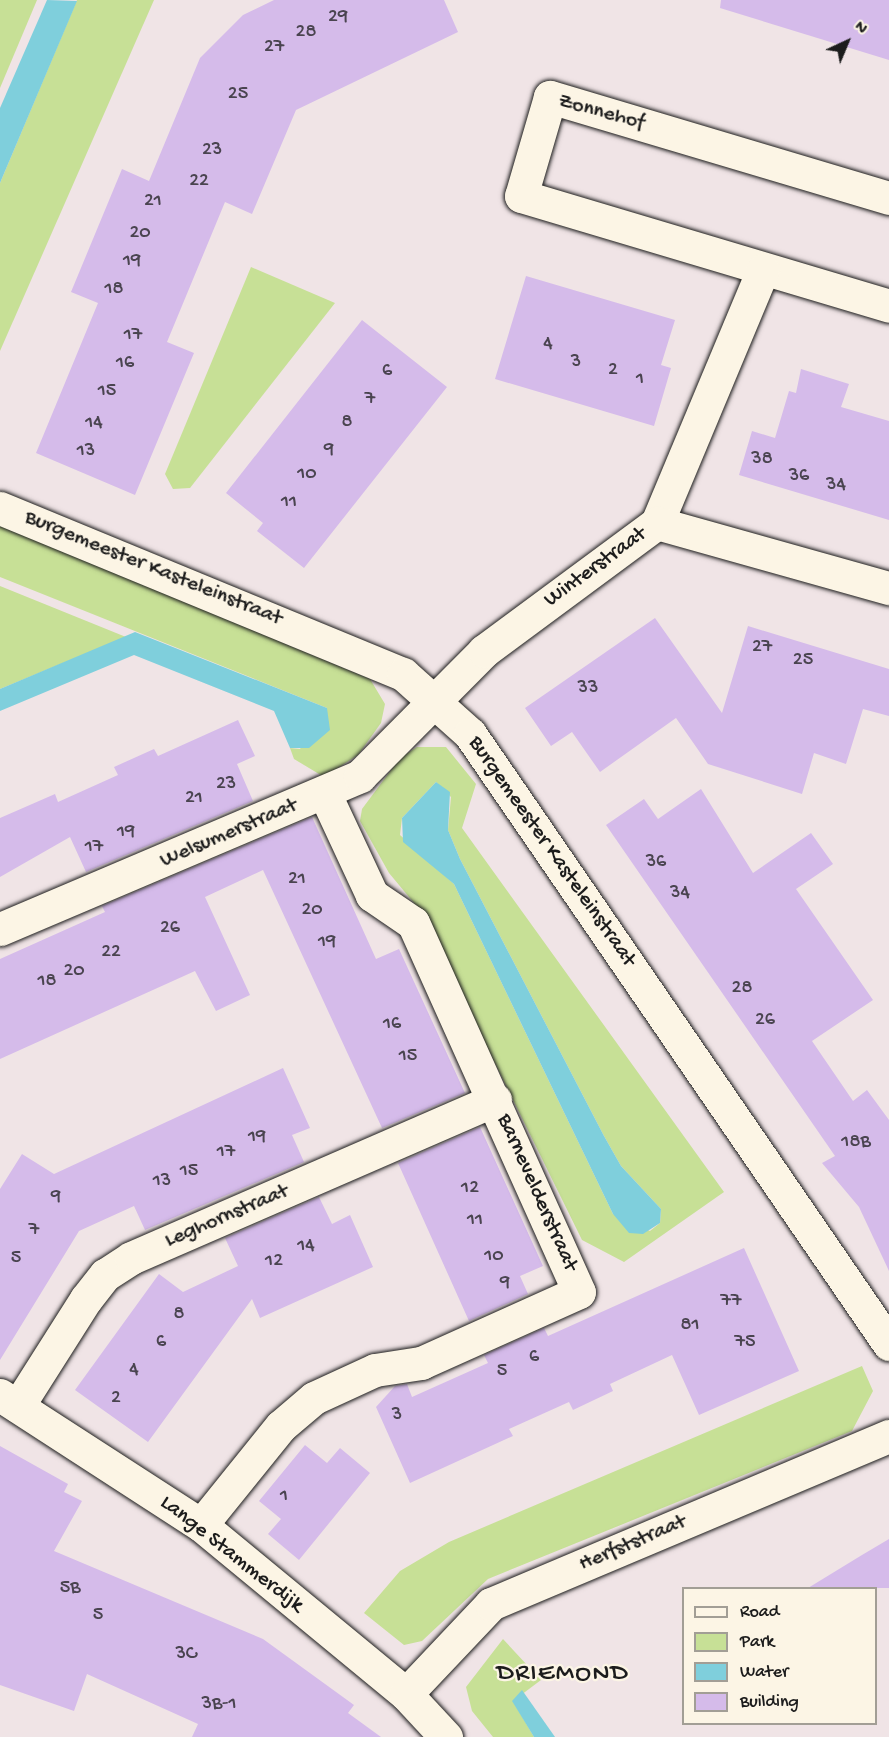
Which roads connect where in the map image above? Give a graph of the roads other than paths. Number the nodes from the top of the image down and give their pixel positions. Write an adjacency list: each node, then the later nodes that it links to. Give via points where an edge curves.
1 (889, 198): 2 (street, Zonnehof, via 550,97 520,196)
2 (763, 270): 3 (street, Zonnehof); 5 (street)
3 (889, 306)
4 (0, 508): 7 (street, Burgemeester Kasteleinstraat, via 403,674)
5 (657, 523): 6 (street, Winterstraat); 7 (street, Winterstraat, via 484,651)
6 (889, 588)
7 (435, 702): 8 (street, Welsumerstraat, via 360,776); 11 (street, Burgemeester Kasteleinstraat, via 470,734)
8 (325, 794): 9 (street, Welsumerstraat); 10 (street, Barnevelderstraat, via 372,895 413,923)
9 (0, 929)
10 (495, 1100): 12 (street, Leghornstraat, via 131,1258 105,1275); 14 (street, Barnevelderstraat, via 579,1292 421,1363 375,1370 314,1398 281,1426)
11 (889, 1344)
12 (9, 1401): 14 (street, Lange Stammerdijk)
13 (889, 1436): 15 (street, Herfststraat, via 491,1604)
14 (201, 1525): 15 (street, Lange Stammerdijk)
15 (406, 1694): 16 (street, Lange Stammerdijk)
16 (446, 1737)

